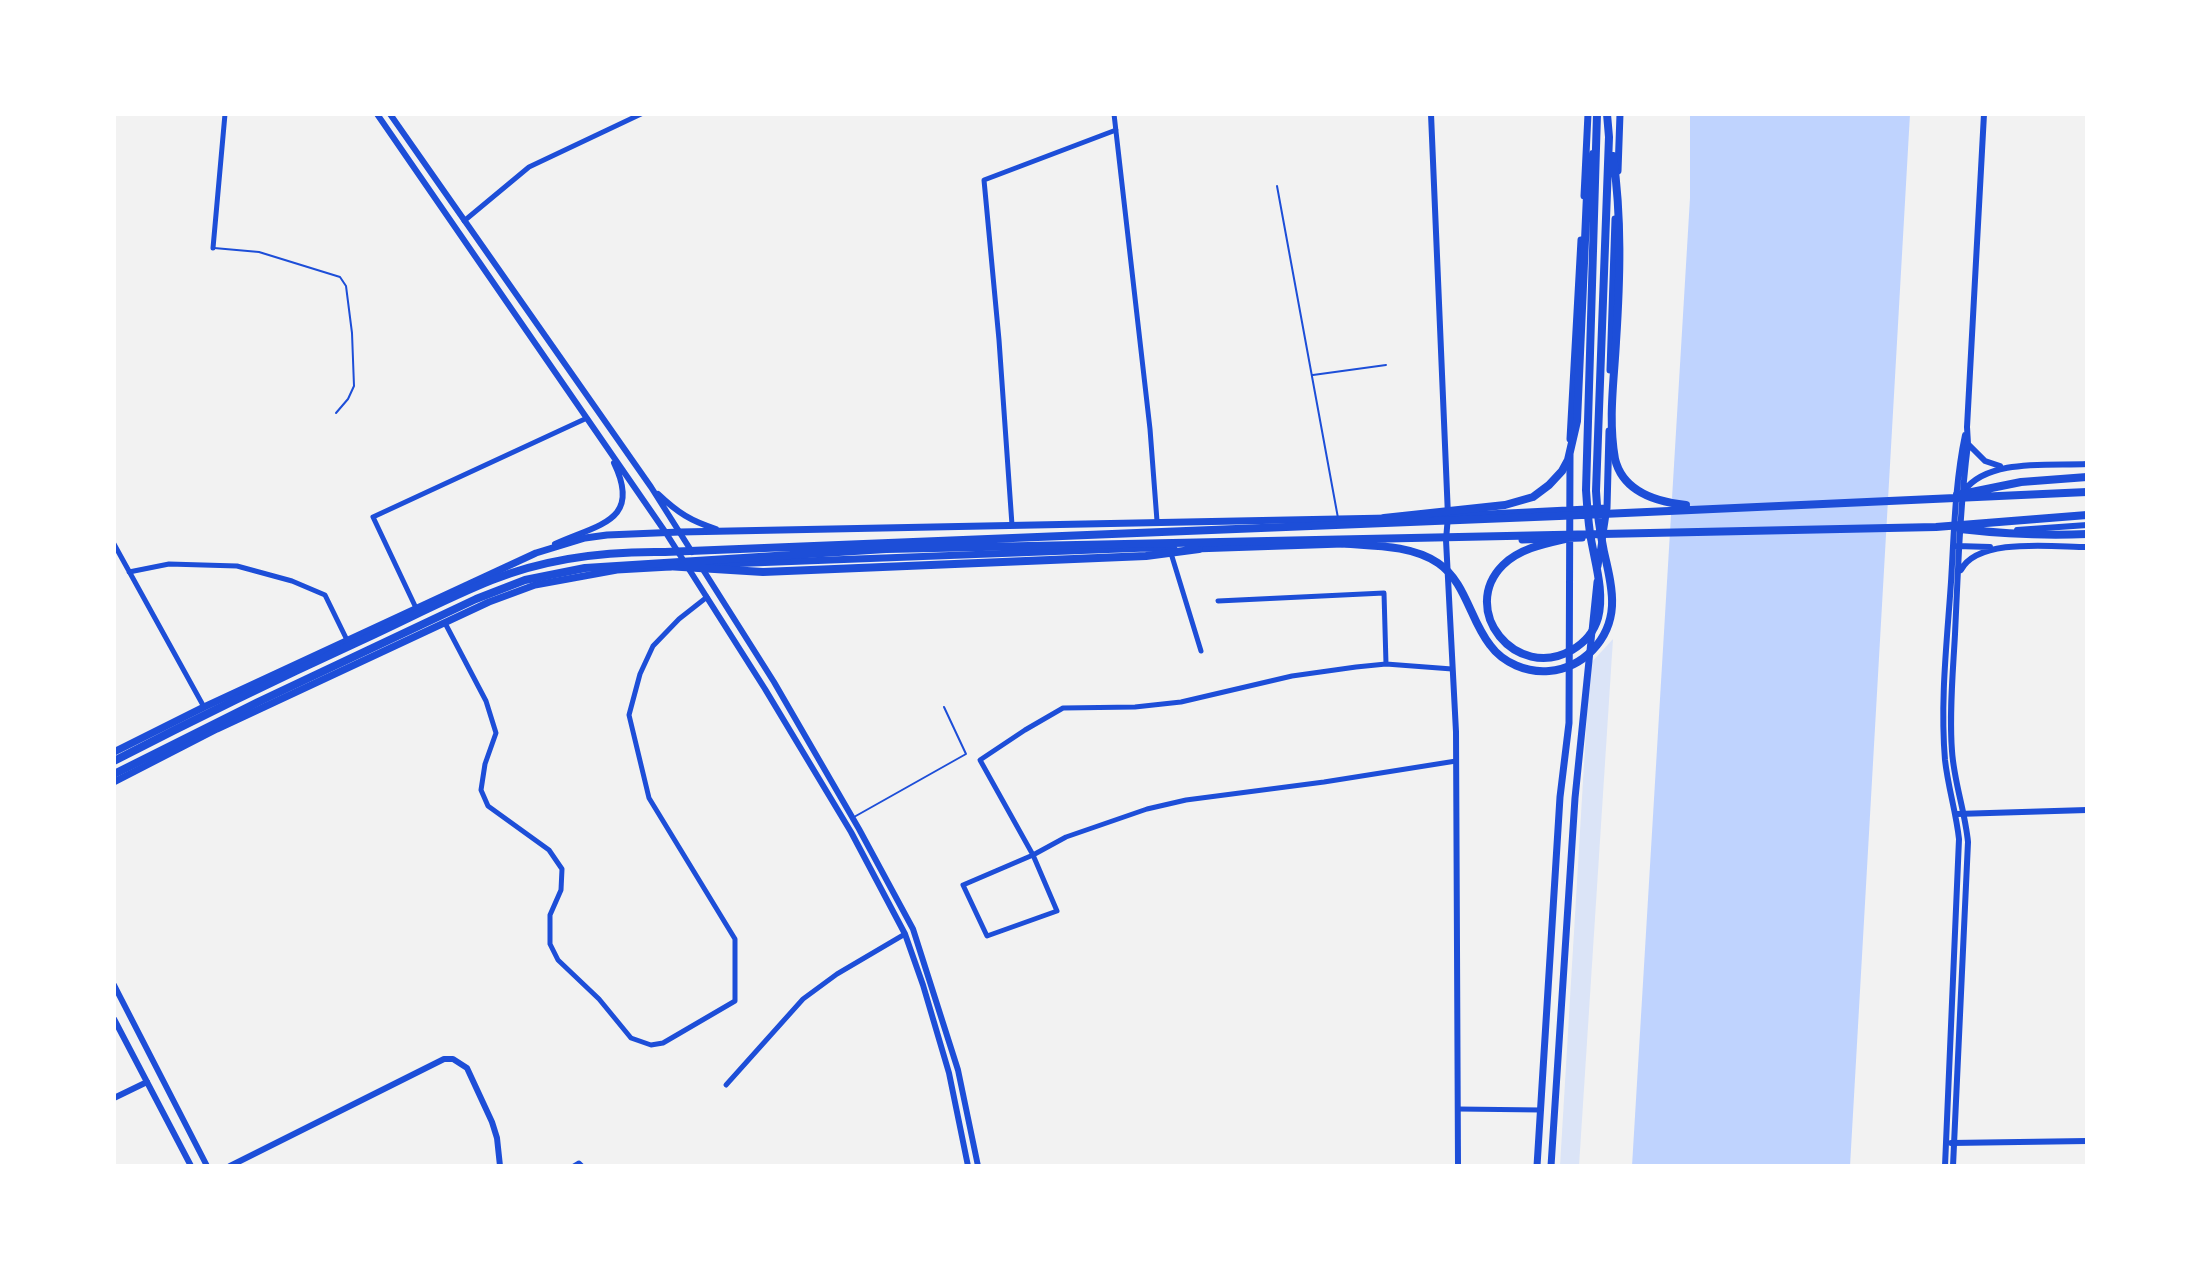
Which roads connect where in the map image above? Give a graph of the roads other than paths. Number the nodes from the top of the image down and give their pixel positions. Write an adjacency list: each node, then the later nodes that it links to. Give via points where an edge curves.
1 (225, 114): 17 (street)
2 (377, 114): 21 (main road)
3 (390, 114): 16 (main road)
4 (641, 114): 16 (street, via 529,167)
5 (1114, 114): 12 (street)
6 (1431, 114): 36 (main road)
7 (1588, 114): 34 (main road)
8 (1597, 114): 13 (highway)
9 (1607, 114): 14 (highway)
10 (1620, 114): 32 (main road)
11 (1984, 114): 22 (main road)
12 (1116, 130): 37 (street); 39 (street, via 984,180)
13 (1597, 136): 38 (highway, via 1587,195 1577,421 1562,471 1533,497 1505,505); 47 (highway, via 1586,490 1599,612 1588,637 1561,656 1539,658 1513,650 1498,636 1490,617 1487,602 1495,575 1518,554)
14 (1609, 137): 33 (highway, via 1620,221 1611,415 1617,466 1640,492 1658,501); 50 (highway, via 1596,491 1612,605 1597,646 1562,669 1515,665 1490,645 1450,574 1425,555)
15 (1277, 186): 19 (lane)
16 (464, 221): 28 (main road)
17 (213, 248): 20 (lane, via 259,252 340,277 346,286 354,386)
18 (1386, 365): 19 (lane)
19 (1312, 375): 38 (lane)
20 (336, 413)
21 (587, 418): 23 (main road); 66 (street, via 373,517)
22 (1967, 427): 24 (main road); 30 (main road)
23 (601, 438): 44 (main road); 58 (main road, via 622,479 625,496 620,511)
24 (1968, 444): 26 (main road, via 1994,466); 30 (main road)
25 (2087, 464): 26 (main road)
26 (2012, 467): 30 (main road, via 1976,478)
27 (2087, 477): 31 (highway, via 2021,482)
28 (651, 487): 42 (main road); 43 (main road, via 692,521)
29 (2087, 490): 30 (main road); 31 (highway)
30 (1961, 497): 45 (main road)
31 (1935, 500): 33 (highway)
32 (1607, 508): 34 (main road); 48 (main road)
33 (1710, 508): 38 (highway)
34 (1569, 511): 36 (main road); 49 (main road)
35 (2087, 515): 41 (highway)
36 (1448, 516): 38 (main road); 51 (main road)
37 (1157, 521): 38 (main road); 39 (main road)
38 (1337, 522): 75 (highway, via 622,551 555,561 493,580)
39 (1012, 525): 43 (main road)
40 (2087, 525): 45 (main road)
41 (1936, 527): 46 (highway, via 2002,535); 47 (highway)
42 (680, 532): 43 (main road); 44 (main road); 60 (main road)
43 (723, 532)
44 (666, 533): 58 (main road, via 585,538); 61 (main road)
45 (1957, 534): 53 (main road)
46 (2087, 534)
47 (1588, 535): 50 (highway)
48 (1602, 536): 49 (main road); 105 (main road, via 1575,798)
49 (1569, 539): 51 (main road); 91 (main road, via 1569,723)
50 (1292, 540): 59 (highway, via 886,549)
51 (1446, 540): 56 (main road); 71 (main road)
52 (114, 544): 62 (street)
53 (1957, 546): 54 (main road); 63 (main road); 80 (main road, via 1943,700 1945,760)
54 (1995, 547): 55 (main road); 63 (main road, via 1967,560)
55 (2087, 547)
56 (1199, 549): 57 (highway)
57 (1170, 551): 59 (highway, via 763,572); 60 (main road); 69 (street)
58 (536, 553): 66 (main road)
59 (645, 563): 77 (highway, via 557,572 488,594)
60 (701, 565): 61 (main road); 82 (main road)
61 (687, 566): 64 (main road); 67 (main road, via 617,570 535,585)
62 (129, 572): 68 (street, via 169,564 237,566 292,581 325,595); 72 (street)
63 (1957, 581): 81 (main road, via 1951,750)
64 (707, 597): 67 (street, via 653,646 629,715 649,798 735,939 735,1001 651,1045 631,1038 558,960 550,944 550,915 561,890 562,869 549,850 488,806 481,790 496,733 486,701); 84 (main road, via 851,832)
65 (1218, 601): 70 (street, via 1384,593)
66 (416, 608): 68 (main road)
67 (445, 623): 78 (main road)
68 (347, 640): 72 (main road)
69 (1201, 651)
70 (1386, 664): 71 (street); 83 (street, via 1292,676 1181,702 1063,708 980,760)
71 (1452, 669): 76 (main road)
72 (204, 707): 74 (main road)
73 (944, 707): 82 (lane, via 966,754)
74 (114, 752)
75 (114, 761)
76 (1456, 761): 83 (street, via 1186,800 1066,837); 90 (main road)
77 (114, 774)
78 (114, 782)
79 (2087, 810): 81 (main road)
80 (1957, 814): 81 (main road); 94 (main road)
81 (1965, 814): 93 (main road)
82 (853, 818): 102 (main road, via 913,929 958,1070)
83 (1033, 855): 83 (street, via 1057,911 987,936 963,885)
84 (905, 934): 88 (street, via 803,999); 101 (main road, via 949,1073)
85 (114, 985): 96 (main road)
86 (114, 1019): 87 (main road)
87 (147, 1082): 89 (main road); 95 (main road)
88 (726, 1085)
89 (114, 1098)
90 (1458, 1109): 91 (street); 103 (main road)
91 (1541, 1110): 104 (main road)
92 (2087, 1141): 93 (main road)
93 (1955, 1143): 94 (main road); 107 (main road)
94 (1946, 1144): 106 (main road)
95 (191, 1166)
96 (207, 1166)
97 (230, 1166): 98 (main road, via 453,1059 467,1068 492,1122)
98 (500, 1166)
99 (574, 1166): 100 (street)
100 (582, 1166)
101 (968, 1166)
102 (978, 1166)
103 (1458, 1166)
104 (1537, 1166)
105 (1551, 1166)
106 (1945, 1166)
107 (1953, 1166)

